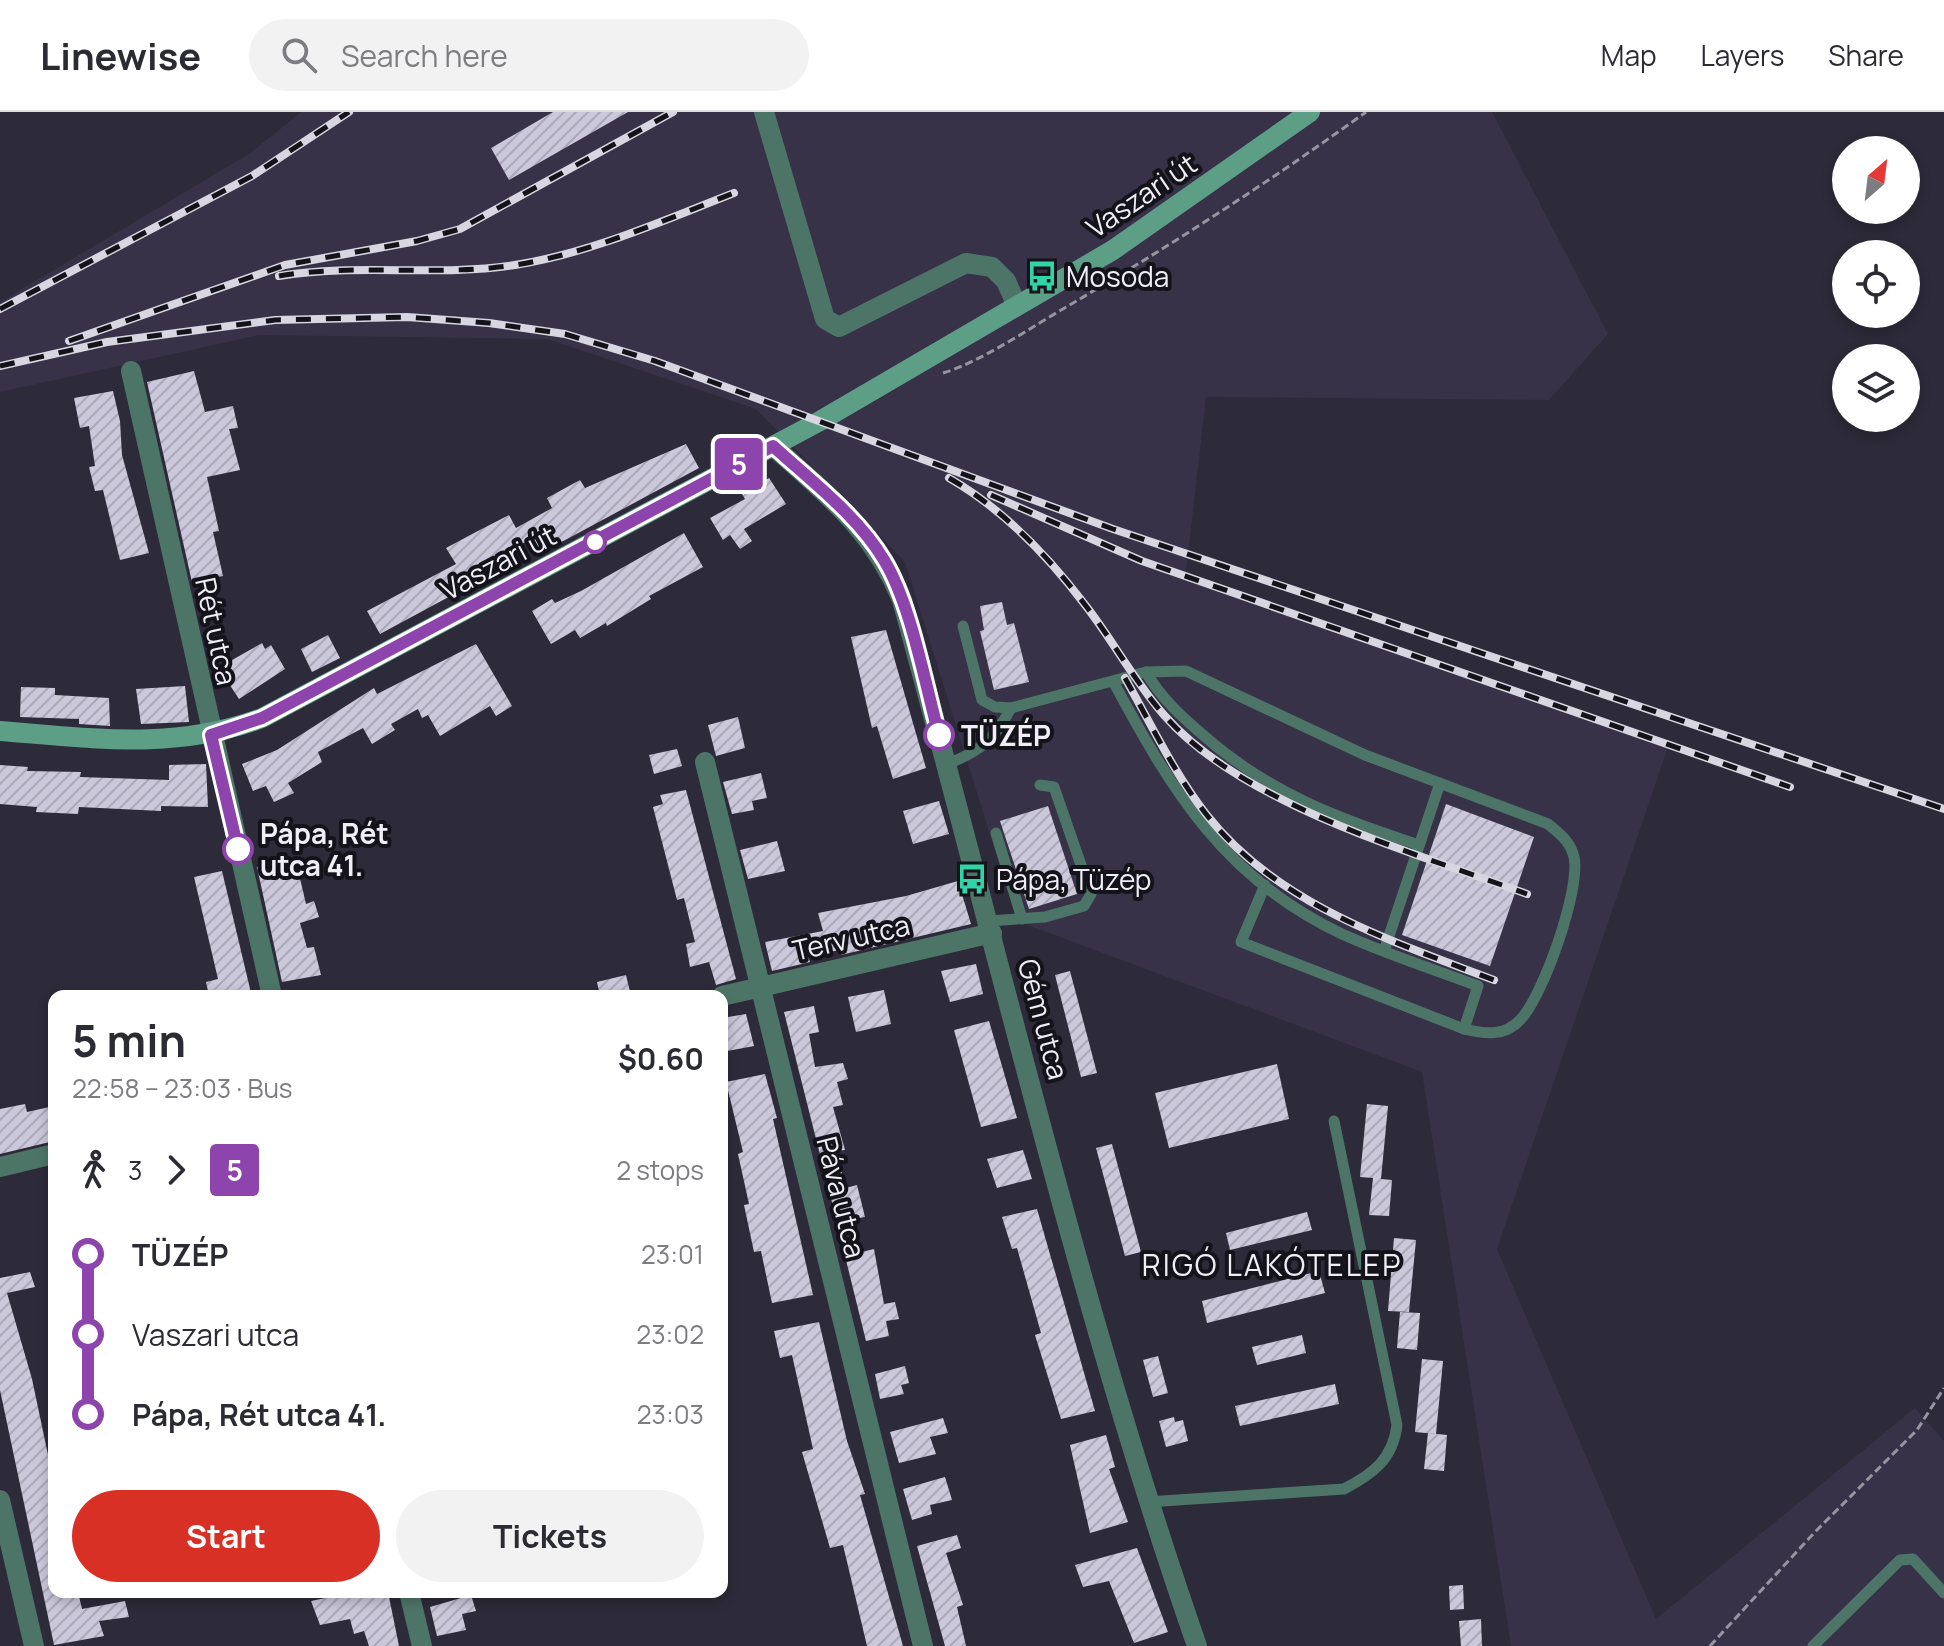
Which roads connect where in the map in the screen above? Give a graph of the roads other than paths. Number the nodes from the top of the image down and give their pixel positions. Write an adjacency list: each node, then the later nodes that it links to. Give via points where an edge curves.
1 (764, 112): 3 (street, via 825,319 839,327 966,263 992,267 1006,281)
2 (1310, 112): 3 (main road, Vaszari út, via 1113,250)
3 (1017, 306): 5 (main road, Vaszari út)
4 (131, 371): 11 (street, Rét utca)
5 (773, 446): 11 (main road, Vaszari út, via 262,718); 13 (street, Gém utca, via 857,524 887,564 902,600)
6 (963, 626): 9 (lane, via 982,700)
7 (1146, 672): 8 (lane); 15 (lane, via 1196,674); 17 (lane, via 1182,717 1270,786 1333,816)
8 (1114, 683): 9 (lane); 18 (lane, via 1195,819)
9 (1011, 708): 13 (lane, via 984,746)
10 (0, 731): 11 (main road, Vaszari út, via 134,741)
11 (211, 735): 23 (street, Rét utca)
12 (705, 762): 22 (street, Páva utca)
13 (947, 764): 20 (street, Gém utca)
14 (1040, 785): 19 (lane, via 1054,787 1091,894 1084,906)
15 (1439, 786): 17 (lane); 25 (lane, via 1548,824 1568,841 1574,860 1573,896 1522,1019 1488,1035)
16 (996, 833): 19 (lane)
17 (1419, 845): 21 (lane)
18 (1265, 885): 21 (lane, via 1341,933); 25 (lane, via 1241,942)
19 (1022, 919): 20 (lane)
20 (990, 927): 22 (street, Terv utca); 30 (street, Gém utca)
21 (1384, 951): 25 (lane, via 1478,986)
22 (762, 987): 24 (street, Terv utca); 35 (street, Páva utca)
23 (271, 990)
24 (728, 995)
25 (1464, 1029)
26 (1334, 1121): 30 (lane, via 1397,1425 1394,1447 1372,1474 1344,1489)
27 (48, 1155): 28 (street)
28 (0, 1167)
29 (0, 1500): 33 (street)
30 (1147, 1502): 36 (street, Gém utca)
31 (1944, 1593): 37 (lane, via 1913,1559 1900,1560)
32 (410, 1598): 34 (street)
33 (34, 1646)
34 (422, 1646)
35 (923, 1646)
36 (1197, 1646)
37 (1813, 1646)

